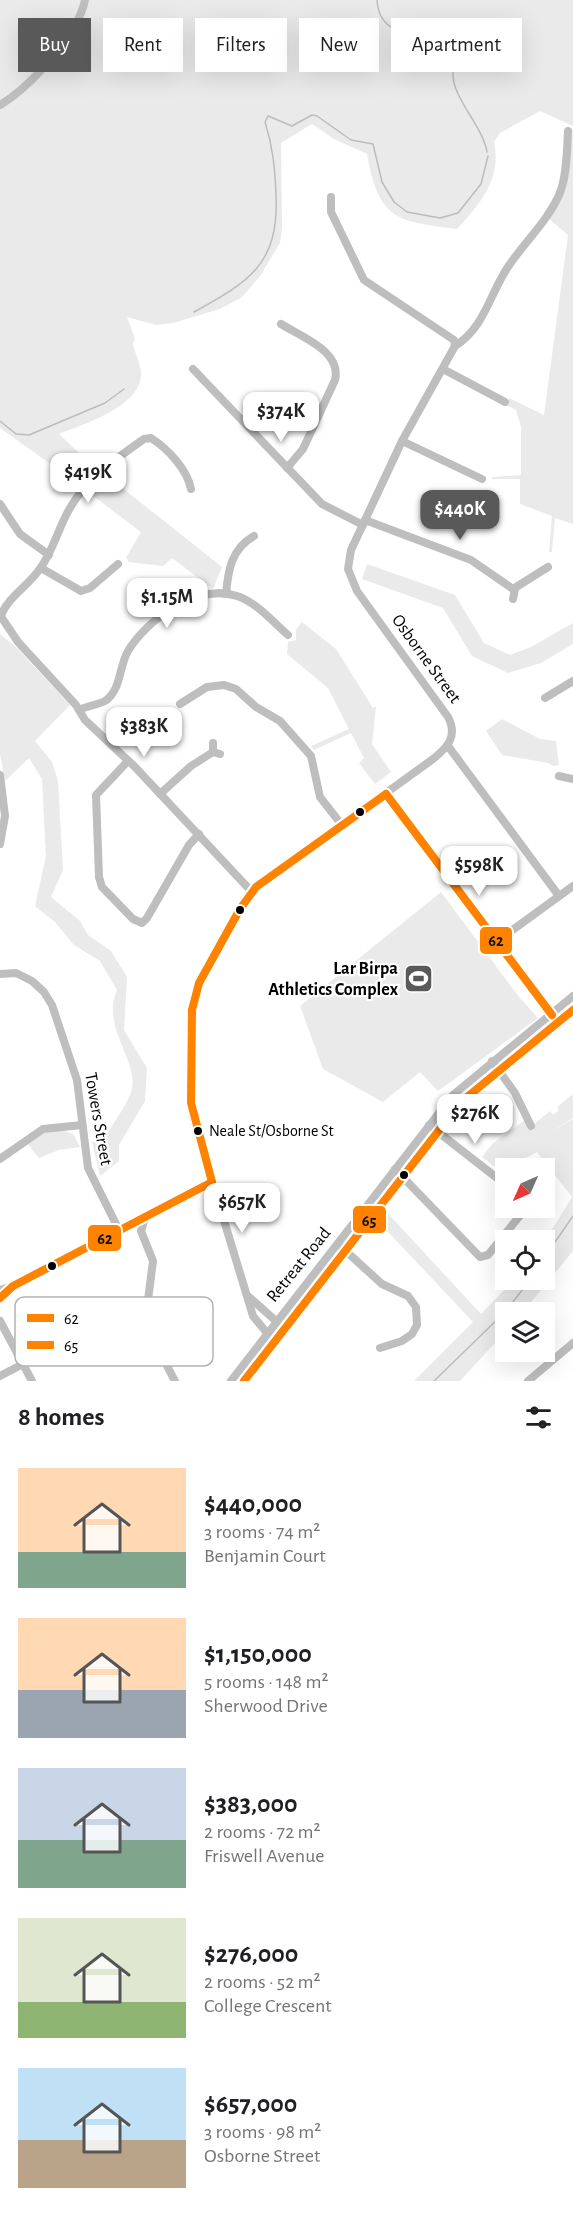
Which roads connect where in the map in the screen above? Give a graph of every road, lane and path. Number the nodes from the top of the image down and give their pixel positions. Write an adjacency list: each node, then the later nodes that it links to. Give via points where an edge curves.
1 (85, 0): 2 (street, via 78,20 54,53 25,86)
2 (0, 105)
3 (568, 131): 6 (street, Osborne Street, via 561,190 505,271 477,327)
4 (331, 197): 6 (street, via 331,212 364,280 454,340)
5 (281, 324): 11 (street, via 327,353 336,370 303,449)
6 (456, 346): 8 (street, Osborne Street)
7 (193, 369): 11 (street)
8 (443, 369): 9 (street); 10 (street, Osborne Street)
9 (505, 402)
10 (402, 441): 12 (street); 15 (street, Osborne Street)
11 (287, 468): 15 (street, via 327,509)
12 (482, 479)
13 (191, 489): 17 (street, via 184,471 160,445 151,438 144,439 83,488)
14 (0, 504): 17 (street, via 21,534)
15 (364, 522): 21 (street, via 465,557); 30 (street, Osborne Street, via 349,557 350,576 374,616 448,717 453,730)
16 (254, 536): 22 (street, via 231,561)
17 (49, 555): 20 (street)
18 (118, 564): 20 (street, via 81,591)
19 (548, 567): 21 (street)
20 (41, 568): 24 (street, via 9,603)
21 (514, 589): 23 (street)
22 (226, 594): 25 (street, via 247,601); 29 (street, via 191,599 172,607 128,650 111,696)
23 (513, 599)
24 (0, 619): 29 (street)
25 (288, 634)
26 (573, 681): 27 (street)
27 (545, 698)
28 (180, 704): 39 (street, via 207,687 224,685 236,689 280,721 311,756 320,796)
29 (79, 710): 32 (street, via 87,723)
30 (448, 746): 37 (street); 44 (street)
31 (215, 750): 36 (street)
32 (128, 761): 36 (street); 40 (street, via 96,795 99,878 102,887 136,922 147,918)
33 (0, 775): 38 (street)
34 (558, 776): 35 (street)
35 (573, 779)
36 (160, 794): 40 (street)
37 (386, 794): 39 (street); 45 (street)
38 (2, 824): 41 (street)
39 (341, 824): 43 (street)
40 (199, 834): 43 (street)
41 (0, 844)
42 (573, 886): 44 (street)
43 (252, 891): 56 (street, via 202,975 193,1003 192,1115)
44 (559, 896): 45 (street)
45 (496, 942): 48 (street)
46 (0, 974): 50 (street, Towers Street, via 24,976 49,998 76,1080)
47 (573, 996): 48 (street, Retreat Road)
48 (552, 1015): 49 (street, Retreat Road)
49 (492, 1061): 51 (street, Retreat Road, via 457,1091); 52 (street, via 515,1093)
50 (82, 1125): 53 (street, via 43,1129); 59 (street, Towers Street, via 90,1174)
51 (429, 1125): 54 (street, Retreat Road); 55 (street)
52 (531, 1126)
53 (0, 1159)
54 (395, 1169): 58 (street, via 480,1257 488,1255); 61 (street, Retreat Road)
55 (495, 1176)
56 (212, 1182): 57 (street); 64 (street)
57 (146, 1215): 59 (street); 60 (street, via 141,1230)
58 (518, 1218)
59 (121, 1229): 60 (street, via 136,1233); 62 (street)
60 (145, 1242): 65 (street, via 153,1261)
61 (338, 1244): 67 (street, Retreat Road); 71 (street, via 382,1284 408,1296 416,1307 417,1325 412,1334)
62 (13, 1286): 63 (street); 66 (street)
63 (0, 1290)
64 (247, 1294): 67 (street); 69 (street, via 256,1322)
65 (148, 1297)
66 (0, 1298)
67 (276, 1321): 69 (street, Retreat Road)
68 (0, 1323): 72 (street)
69 (267, 1333): 81 (street, Retreat Road)
70 (573, 1342): 73 (street)
71 (380, 1348)
72 (15, 1351)
73 (555, 1357)
74 (549, 1362): 82 (street)
75 (18, 1366): 78 (street)
76 (23, 1366): 79 (street)
77 (167, 1366): 80 (street)
78 (0, 1376)
79 (32, 1381)
80 (175, 1381)
81 (232, 1381)
82 (528, 1381)

